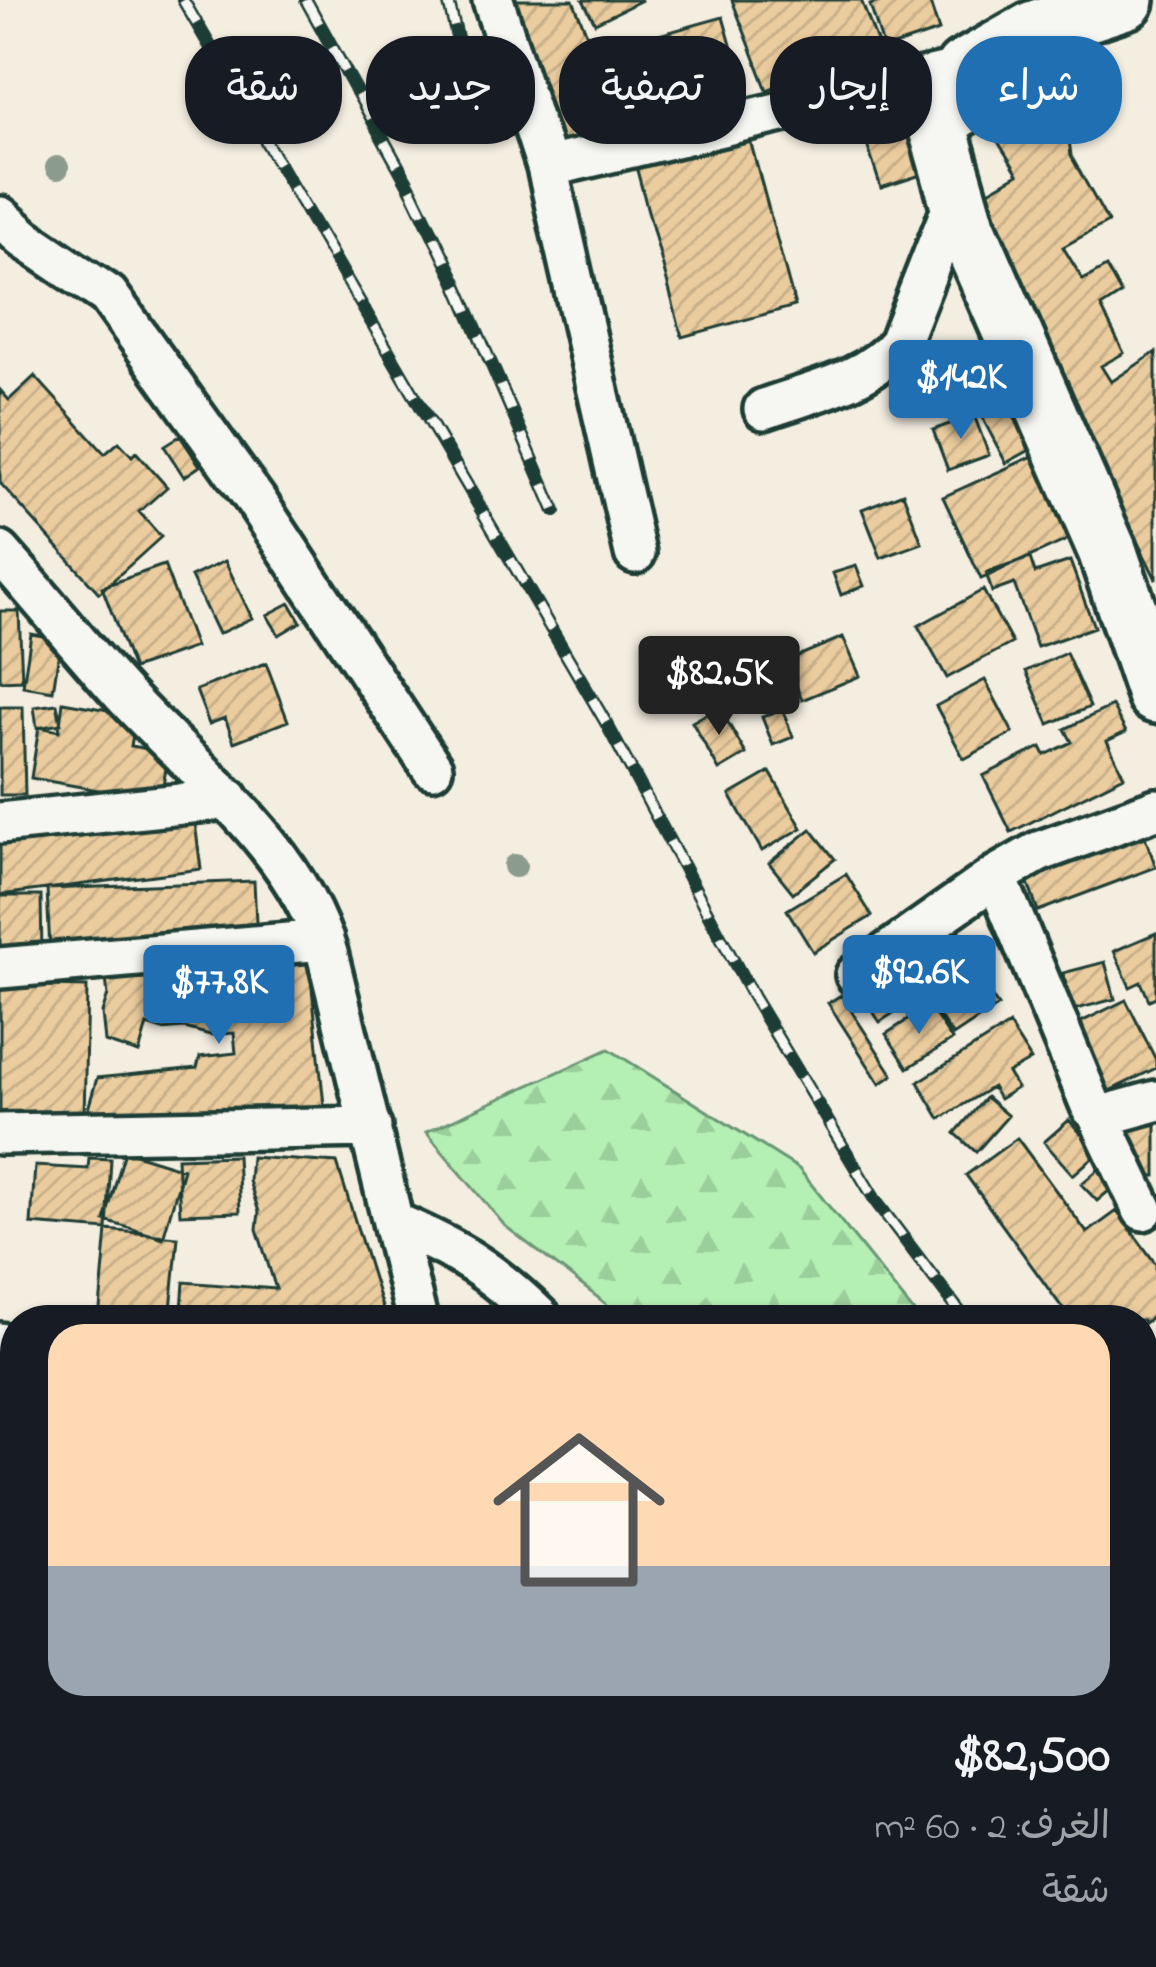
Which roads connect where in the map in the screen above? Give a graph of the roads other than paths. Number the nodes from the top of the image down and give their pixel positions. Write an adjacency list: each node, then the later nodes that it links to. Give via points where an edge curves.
1 (493, 0): 7 (street)
2 (1124, 0): 3 (main road)
3 (1023, 36)
4 (956, 71): 7 (street)
5 (956, 110): 6 (main road)
6 (936, 122): 9 (street, via 954,203 899,343 869,371); 12 (main road, via 967,229 1107,550)
7 (547, 167): 11 (street)
8 (0, 218): 13 (street, via 108,296 256,501)
9 (764, 409)
10 (0, 552): 14 (street, via 124,695)
11 (634, 553)
12 (1156, 694)
13 (432, 768)
14 (230, 799): 16 (street); 18 (street, via 286,867)
15 (1156, 808): 17 (street)
16 (0, 823)
17 (996, 876): 20 (street); 22 (street)
18 (323, 940): 19 (street); 23 (street)
19 (0, 968)
20 (856, 975)
21 (1156, 1101): 22 (street)
22 (1096, 1113): 25 (street)
23 (371, 1127): 24 (street); 26 (street)
24 (0, 1134)
25 (1143, 1210)
26 (395, 1223): 27 (street); 28 (street, via 481,1265)
27 (414, 1305)
28 (525, 1305)

